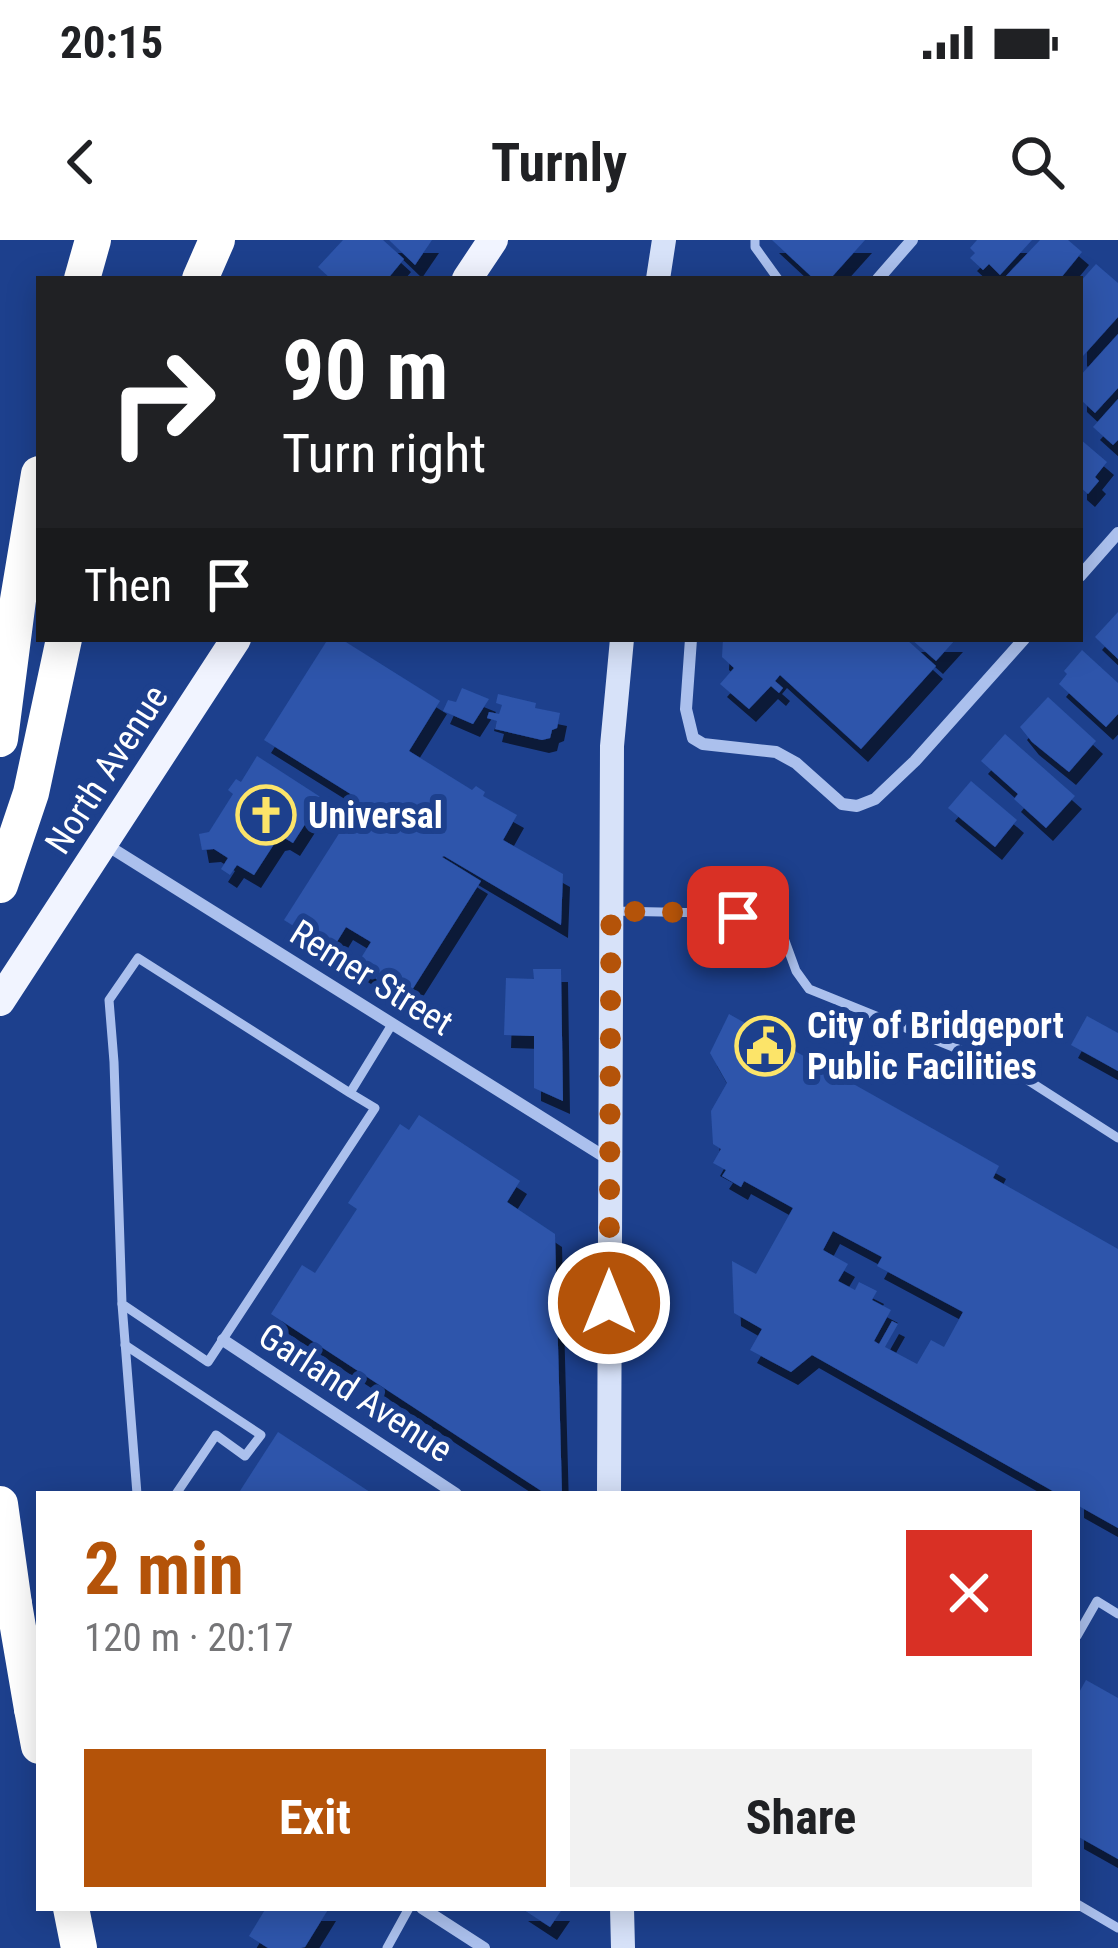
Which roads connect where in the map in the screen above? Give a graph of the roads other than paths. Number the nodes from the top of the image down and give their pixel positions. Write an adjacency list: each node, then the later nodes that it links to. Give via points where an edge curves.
1 (92, 240): 7 (highway)
2 (218, 240): 8 (highway)
3 (493, 240): 9 (main road)
4 (664, 240): 10 (main road)
5 (755, 240): 11 (lane)
6 (912, 240): 12 (street)
7 (83, 276)
8 (201, 276)
9 (469, 276)
10 (658, 276)
11 (776, 276)
12 (881, 276)
13 (36, 492): 21 (highway)
14 (1118, 533): 15 (street)
15 (1083, 573)
16 (63, 642): 23 (highway, via 31,794)
17 (234, 642): 22 (main road, North Avenue)
18 (622, 642): 24 (main road)
19 (691, 642): 20 (street, via 686,710 693,738 776,752 842,804 857,806 915,761)
20 (1021, 642)
21 (0, 739)
22 (105, 844): 25 (main road, North Avenue); 26 (street, Remer Street)
23 (0, 885)
24 (611, 911): 28 (lane, via 767,921 781,930 809,988 1015,1072); 29 (main road)
25 (0, 1000)
26 (392, 1026): 27 (lane); 29 (street, Remer Street)
27 (350, 1093): 30 (lane, via 138,958 109,1000); 31 (lane, via 375,1108)
28 (1118, 1138)
29 (609, 1160): 36 (main road)
30 (122, 1304): 31 (lane, via 208,1362); 32 (lane)
31 (223, 1340): 35 (street, Garland Avenue)
32 (125, 1345): 33 (lane); 34 (lane, via 261,1435 245,1456 216,1435)
33 (137, 1491)
34 (178, 1491)
35 (452, 1491)
36 (609, 1491)
37 (0, 1504): 39 (highway)
38 (1118, 1614): 40 (lane, via 1096,1601)
39 (7, 1621): 41 (street); 42 (highway, bridge)
40 (1080, 1630)
41 (36, 1658)
42 (36, 1730)
43 (1080, 1906): 48 (lane)
44 (72, 1911): 49 (highway)
45 (407, 1911): 50 (lane)
46 (427, 1911): 51 (street)
47 (622, 1911): 52 (main road)
48 (1118, 1928)
49 (79, 1948)
50 (387, 1948)
51 (484, 1948)
52 (623, 1948)

